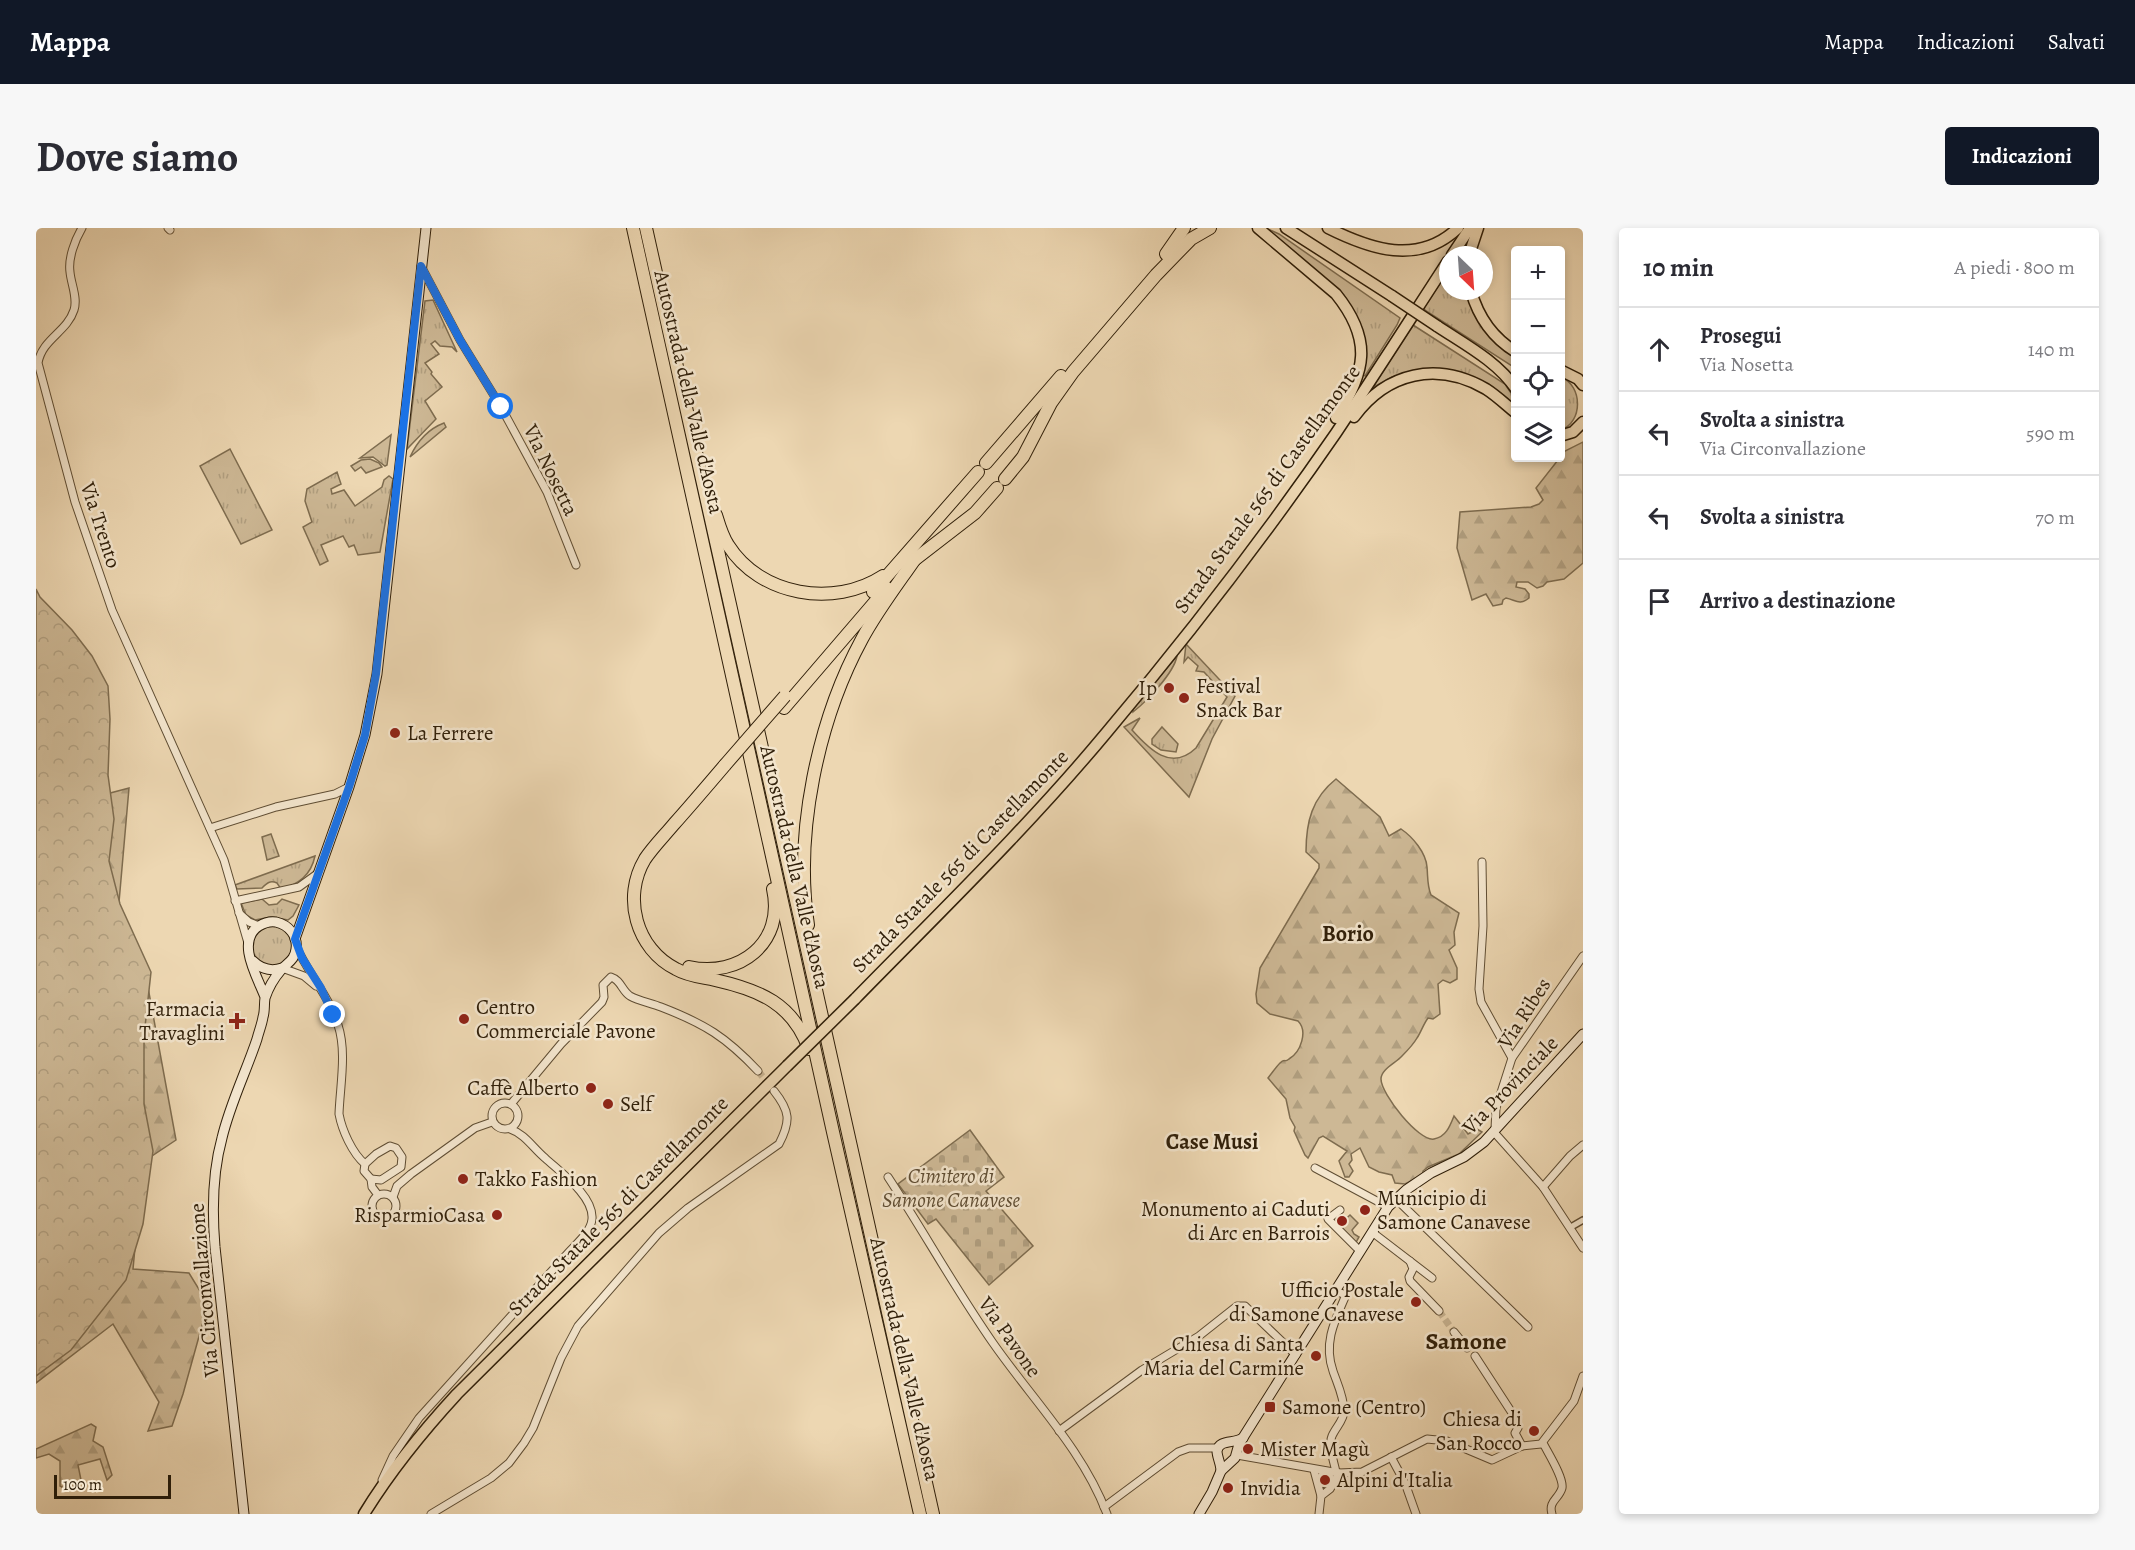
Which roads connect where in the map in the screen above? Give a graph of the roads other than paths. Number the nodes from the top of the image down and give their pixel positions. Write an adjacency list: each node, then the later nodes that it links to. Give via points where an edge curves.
1 (82, 228): 36 (street, Via Trento, via 69,269 73,312 40,352 38,363 78,511 112,610)
2 (426, 228): 15 (main road, Via Circonvallazione)
3 (633, 228): 35 (highway, Autostrada della Valle d'Aosta)
4 (646, 228): 28 (highway, Autostrada della Valle d'Aosta)
5 (1184, 228): 31 (highway, via 1152,271)
6 (1210, 228): 29 (highway, via 1191,239 1156,274 1073,372 1051,403 1023,457 1001,484 975,513)
7 (1258, 228): 26 (main road, via 1336,294 1356,328 1360,367 1354,389 1334,422)
8 (1288, 228): 19 (main road, bridge)
9 (1328, 228): 10 (main road, via 1365,246 1396,251 1430,244)
10 (1458, 228)
11 (1470, 228): 13 (main road)
12 (1478, 228): 14 (main road)
13 (1458, 246)
14 (1472, 246)
15 (421, 266): 30 (street, Via Nosetta, via 547,492); 34 (main road, Via Circonvallazione, via 376,674 365,735)
16 (1439, 275): 26 (main road, Strada Statale 565 di Castellamonte)
17 (1475, 300): 18 (main road, via 1482,319)
18 (1511, 349)
19 (1489, 361): 20 (main road); 22 (main road)
20 (1511, 372)
21 (1565, 372): 23 (main road)
22 (1511, 383)
23 (1583, 385)
24 (1511, 410): 26 (main road, via 1489,391 1466,380 1426,374 1397,380 1378,391)
25 (1582, 424): 27 (main road)
26 (1335, 433): 96 (main road, Strada Statale 565 di Castellamonte, bridge, via 1214,599 1056,791 855,999 457,1394 418,1436)
27 (1565, 434)
28 (694, 448): 31 (highway, via 728,544 741,561 766,579 807,594 831,594 864,586); 50 (highway, Autostrada della Valle d'Aosta)
29 (915, 559): 32 (highway); 50 (highway, via 862,640 840,689 817,765 805,862)
30 (576, 565)
31 (891, 570): 32 (highway)
32 (784, 702): 33 (highway, bridge)
33 (725, 771): 35 (highway, via 652,861 643,880 640,900 648,930 658,946 680,963 706,969 728,967 756,951 768,935 775,896); 60 (highway, via 645,860 634,886 636,920 648,945 671,967 750,989 786,1011 805,1037)
34 (349, 787): 36 (street); 38 (main road, Via Circonvallazione)
35 (763, 814): 60 (highway, Autostrada della Valle d'Aosta)
36 (210, 828): 39 (street, Via Trento)
37 (1482, 862): 53 (street, via 1479,989 1481,1002)
38 (318, 874): 39 (street, via 299,887); 40 (main road, Via Circonvallazione)
39 (235, 901): 41 (street, Via Trento)
40 (306, 905): 42 (main road, Via Circonvallazione, via 297,918); 44 (main road, Via Circonvallazione)
41 (239, 913): 43 (street); 45 (street, Via Trento)
42 (282, 924): 43 (main road); 44 (main road)
43 (260, 926): 45 (main road)
44 (296, 942): 48 (main road, Via Circonvallazione, via 294,957); 51 (street)
45 (248, 943): 46 (main road)
46 (250, 956): 48 (main road, via 263,969); 49 (main road)
47 (1583, 956): 53 (street, Via Ribes)
48 (282, 968): 49 (main road, Via Circonvallazione); 51 (street, via 312,981)
49 (266, 997): 99 (main road, Via Circonvallazione, via 256,1041 222,1135 214,1175 215,1247)
50 (817, 997): 103 (highway, Autostrada della Valle d'Aosta)
51 (325, 998): 62 (street, via 338,1025 342,1046 341,1124)
52 (1583, 1034): 59 (main road, Via Provinciale)
53 (1512, 1058): 59 (street, Via Ribes, via 1496,1108)
54 (758, 1071): 56 (street, via 720,1036 631,997 611,976 603,985 602,1002)
55 (774, 1091): 101 (street, via 788,1116 779,1144 659,1233 573,1335 532,1428 514,1456 491,1478)
56 (511, 1104): 57 (street, via 496,1106); 58 (street, via 518,1115)
57 (492, 1122): 58 (street, via 498,1128); 68 (street, via 475,1128 411,1174 397,1186)
58 (510, 1129): 96 (street, via 526,1138 575,1185 588,1204 592,1221 587,1232 419,1418 393,1456)
59 (1494, 1130): 66 (street); 69 (main road, Via Provinciale, via 1478,1147 1431,1173)
60 (833, 1132): 102 (highway, Autostrada della Valle d'Aosta)
61 (1583, 1145): 66 (street)
62 (364, 1164): 65 (street); 65 (street, via 390,1146 402,1157 401,1167 381,1180)
63 (1315, 1168): 70 (street)
64 (888, 1177): 87 (street, Via Pavone, via 966,1303)
65 (371, 1179): 67 (street)
66 (1543, 1187): 73 (street)
67 (378, 1196): 68 (street); 68 (street, via 372,1209 376,1216 384,1218 392,1216 396,1209)
68 (393, 1197)
69 (1396, 1199): 70 (main road, Via Provinciale); 81 (street)
70 (1388, 1207): 74 (main road, Via Provinciale)
71 (1340, 1210): 76 (street, via 1328,1219)
72 (1583, 1220): 73 (street)
73 (1571, 1227): 75 (street)
74 (1372, 1232): 76 (main road, Via Provinciale); 77 (street)
75 (1583, 1248)
76 (1360, 1251): 79 (main road, Via Provinciale)
77 (1410, 1261): 78 (street); 80 (street, via 1410,1281)
78 (1432, 1278)
79 (1335, 1291): 84 (main road, Via Provinciale); 95 (street, via 1346,1295 1328,1345 1344,1410 1331,1437)
80 (1439, 1311)
81 (1528, 1327)
82 (1454, 1332): 83 (street)
83 (1467, 1348)
84 (1296, 1355): 87 (street, via 1245,1306 1237,1306); 90 (main road, Via Provinciale)
85 (1475, 1356): 89 (street, via 1514,1416 1518,1428 1515,1433)
86 (1583, 1376): 88 (street, via 1574,1401)
87 (1059, 1431): 98 (street, Via Pavone, via 1094,1485)
88 (1543, 1443): 89 (street); 107 (street, via 1562,1483 1561,1492 1551,1504)
89 (1522, 1446): 92 (street, via 1492,1460 1447,1441 1427,1438)
90 (1234, 1452): 91 (main road, via 1225,1461); 91 (main road, Via Provinciale, via 1222,1443); 93 (street); 94 (main road, Via Provinciale)
91 (1216, 1453): 94 (main road); 98 (street, via 1189,1448 1178,1452)
92 (1391, 1457): 95 (street, via 1362,1472); 106 (street)
93 (1314, 1470): 95 (street); 97 (street)
94 (1221, 1471): 104 (main road, Via Provinciale)
95 (1336, 1475): 97 (street)
96 (377, 1492): 100 (main road, Strada Statale 565 di Castellamonte)
97 (1321, 1496): 105 (street)
98 (1105, 1511)
99 (244, 1514)
100 (364, 1514)
101 (431, 1514)
102 (920, 1514)
103 (933, 1514)
104 (1199, 1514)
105 (1319, 1514)
106 (1416, 1514)
107 (1552, 1514)

